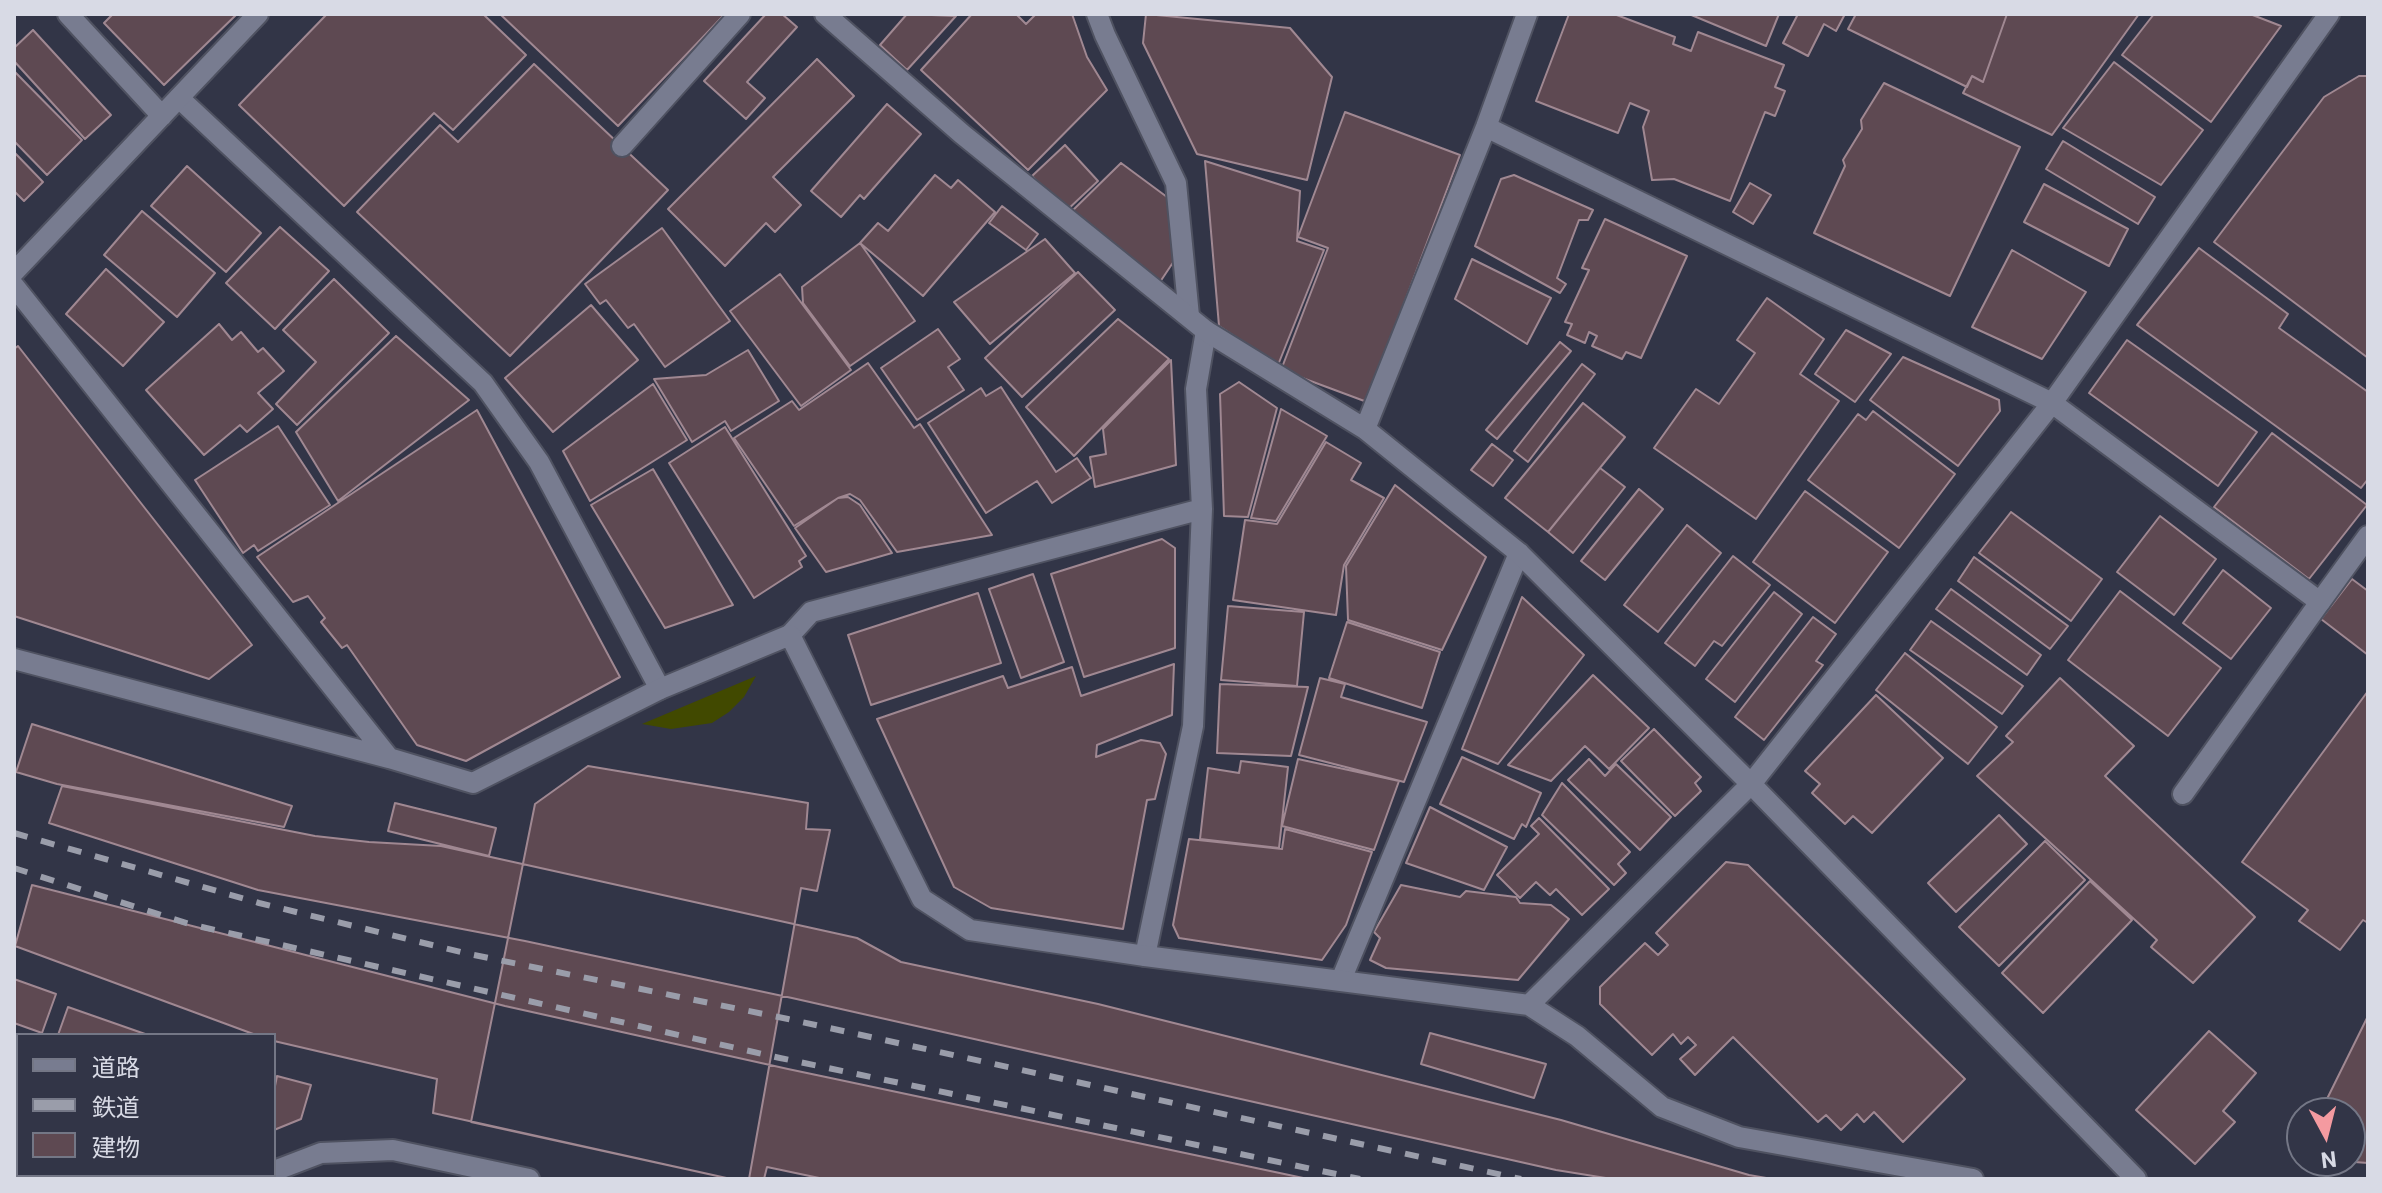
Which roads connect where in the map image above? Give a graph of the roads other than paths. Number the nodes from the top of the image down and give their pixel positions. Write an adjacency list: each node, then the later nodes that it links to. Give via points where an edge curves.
1 (68, 14): 9 (street)
2 (258, 14): 8 (street)
3 (740, 14): 11 (street)
4 (825, 14): 14 (street, via 962,134)
5 (1097, 14): 14 (street, via 1176,183)
6 (1527, 14): 10 (street)
7 (2329, 14): 16 (street)
8 (179, 98): 9 (street); 24 (street, via 483,383 539,462)
9 (162, 116): 12 (street)
10 (1486, 127): 16 (street); 17 (street)
11 (622, 146)
12 (14, 272)
13 (14, 286): 25 (street)
14 (1189, 316): 15 (street)
15 (1206, 331): 17 (street); 18 (street, via 1196,389)
16 (2052, 403): 21 (street); 26 (street)
17 (1365, 429): 20 (street)
18 (1202, 509): 22 (street, via 811,612); 28 (street, via 1193,726)
19 (2368, 536): 21 (street)
20 (1519, 553): 26 (street); 29 (street)
21 (2320, 602): 27 (street)
22 (790, 635): 24 (street); 28 (street, via 922,899 970,930)
23 (14, 659): 25 (street)
24 (660, 689): 25 (street, via 473,783)
25 (389, 758)
26 (1751, 784): 30 (street); 34 (street)
27 (2183, 794)
28 (1145, 956): 29 (street)
29 (1341, 980): 30 (street)
30 (1529, 1005): 33 (street, via 1577,1036 1662,1107 1739,1137)
31 (276, 1170): 32 (street, via 321,1153 393,1150)
32 (529, 1179)
33 (1973, 1179)
34 (2136, 1179)

